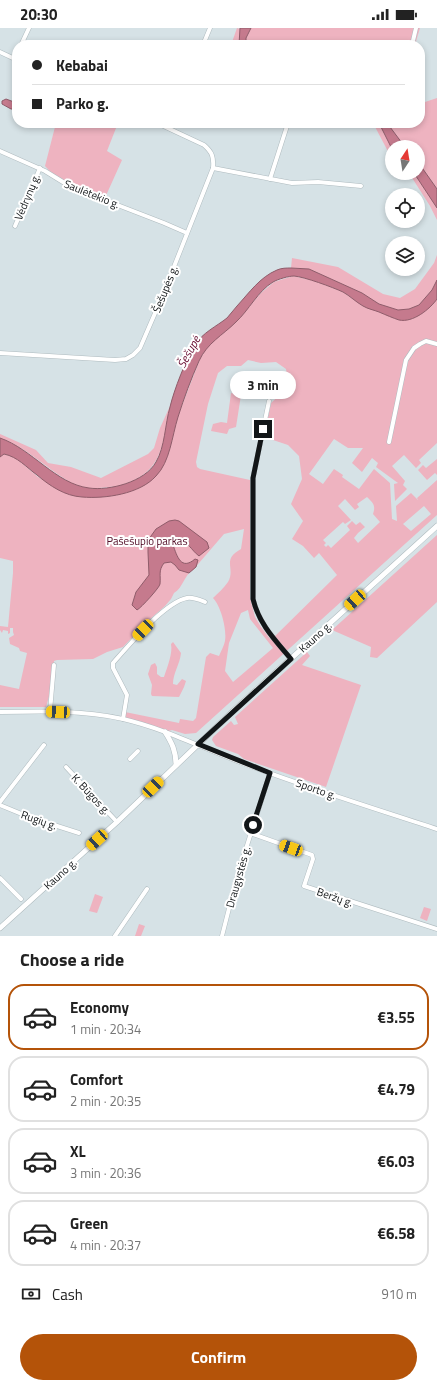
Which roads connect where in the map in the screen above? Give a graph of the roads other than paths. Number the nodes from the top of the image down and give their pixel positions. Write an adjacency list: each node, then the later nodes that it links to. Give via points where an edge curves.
1 (29, 28): 4 (street)
2 (210, 28): 5 (street)
3 (416, 28): 6 (street)
4 (23, 40)
5 (205, 40)
6 (413, 40)
7 (0, 52): 8 (street)
8 (12, 56)
9 (169, 128): 13 (street, via 199,142 210,151 214,158)
10 (286, 128): 14 (street)
11 (0, 151): 12 (street, Saulėtekio g.)
12 (40, 168): 16 (street, Vėdrynų g.); 17 (street, Saulėtekio g., via 71,187)
13 (213, 168): 14 (street); 17 (street, Šešupės g.)
14 (270, 179): 15 (street, via 292,183 318,182)
15 (361, 186)
16 (15, 226)
17 (187, 233): 19 (street, Šešupės g., via 140,348 133,355 115,360)
18 (437, 344): 21 (street, via 420,344 406,360)
19 (0, 353)
20 (269, 401): 24 (street, via 253,478 253,599 265,628)
21 (389, 442)
22 (437, 526): 24 (main road, Kauno g.)
23 (205, 602): 28 (street, via 190,598 167,608 151,621 113,663 113,668 127,695)
24 (291, 659): 30 (main road, Kauno g.)
25 (54, 665): 26 (street)
26 (50, 711): 27 (street, Sporto g.); 28 (street, Sporto g.)
27 (0, 712)
28 (123, 719): 29 (street, Sporto g.)
29 (164, 732): 30 (street, Sporto g.); 34 (main road, via 176,753)
30 (198, 744): 34 (main road, Kauno g.); 36 (street, Sporto g.)
31 (44, 745): 37 (street)
32 (138, 751): 33 (street)
33 (130, 759)
34 (176, 765): 38 (main road, Kauno g.)
35 (66, 767): 38 (street, K. Būgos g.)
36 (270, 773): 39 (street, Sporto g.); 41 (street, Draugystės g.)
37 (0, 804): 40 (street, Rugių g., via 29,817)
38 (117, 822): 45 (main road, Kauno g.)
39 (437, 829)
40 (79, 833)
41 (250, 833): 46 (street, Beržų g., via 312,855 304,886); 48 (street, Draugystės g.)
42 (0, 878): 44 (street)
43 (147, 889): 47 (street)
44 (21, 899)
45 (0, 928)
46 (437, 930)
47 (115, 936)
48 (222, 936)

